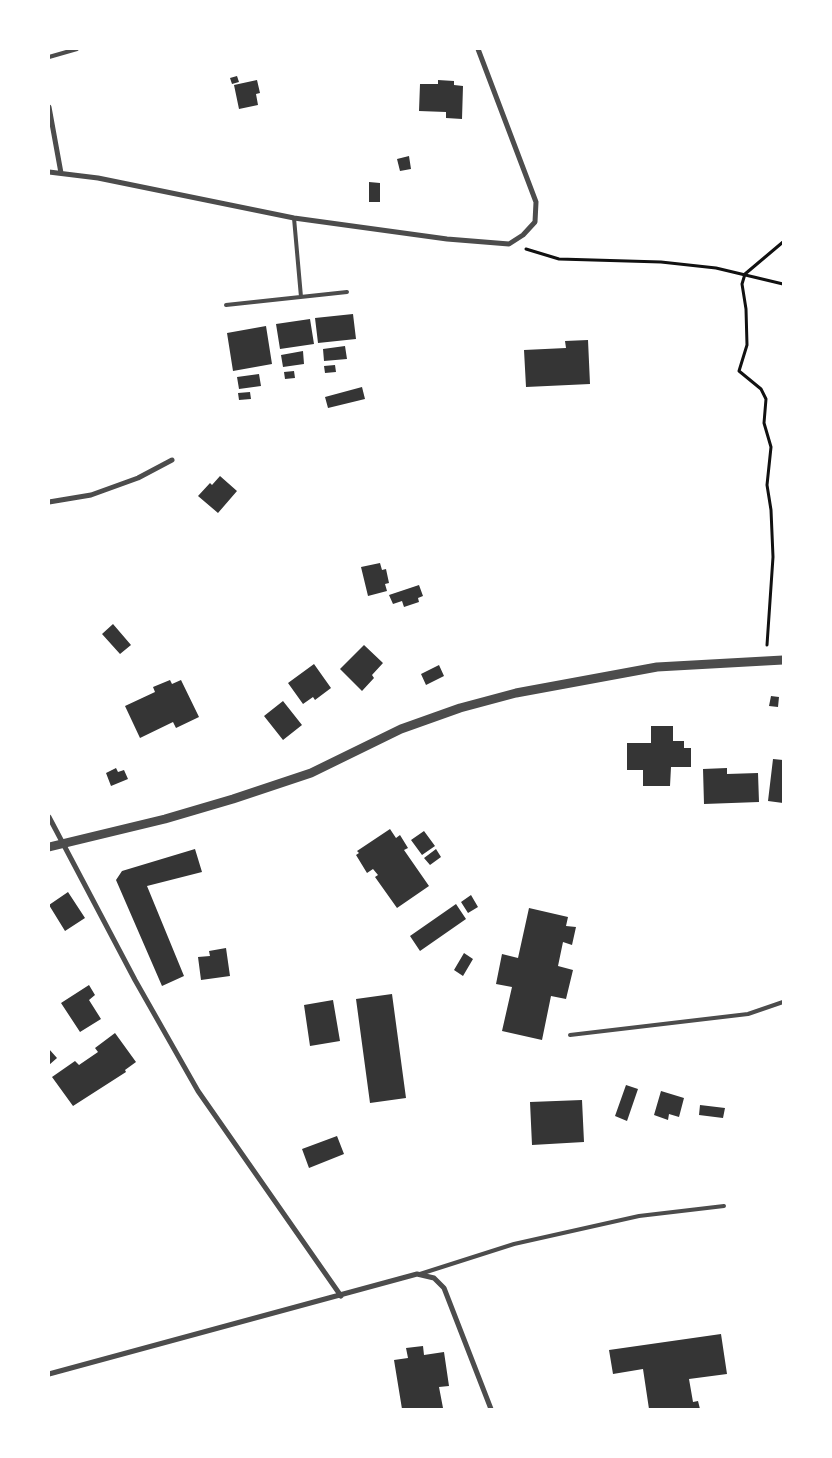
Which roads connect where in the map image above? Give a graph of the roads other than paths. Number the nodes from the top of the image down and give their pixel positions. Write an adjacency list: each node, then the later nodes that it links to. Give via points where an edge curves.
1 (77, 49): 3 (lane)
2 (478, 49): 7 (street, via 536,202 535,222 523,235 509,244)
3 (49, 57)
4 (49, 107): 6 (street)
5 (49, 172): 6 (street)
6 (61, 173): 7 (street)
7 (294, 218): 9 (lane)
8 (347, 292): 9 (lane)
9 (301, 297): 10 (lane)
10 (226, 305)
11 (172, 460): 12 (street, via 138,478 91,494)
12 (49, 502)
13 (783, 660): 15 (street, via 657,667 516,693 401,729 311,772 233,799)
14 (49, 817): 15 (street)
15 (64, 844): 16 (street); 21 (street, via 198,1091)
16 (49, 847)
17 (783, 1002): 18 (lane, via 748,1014)
18 (570, 1035)
19 (724, 1206): 20 (lane, via 639,1216 514,1244)
20 (417, 1274): 21 (street); 23 (street, via 434,1278 444,1288)
21 (341, 1296): 22 (street)
22 (49, 1374)
23 (491, 1409)

